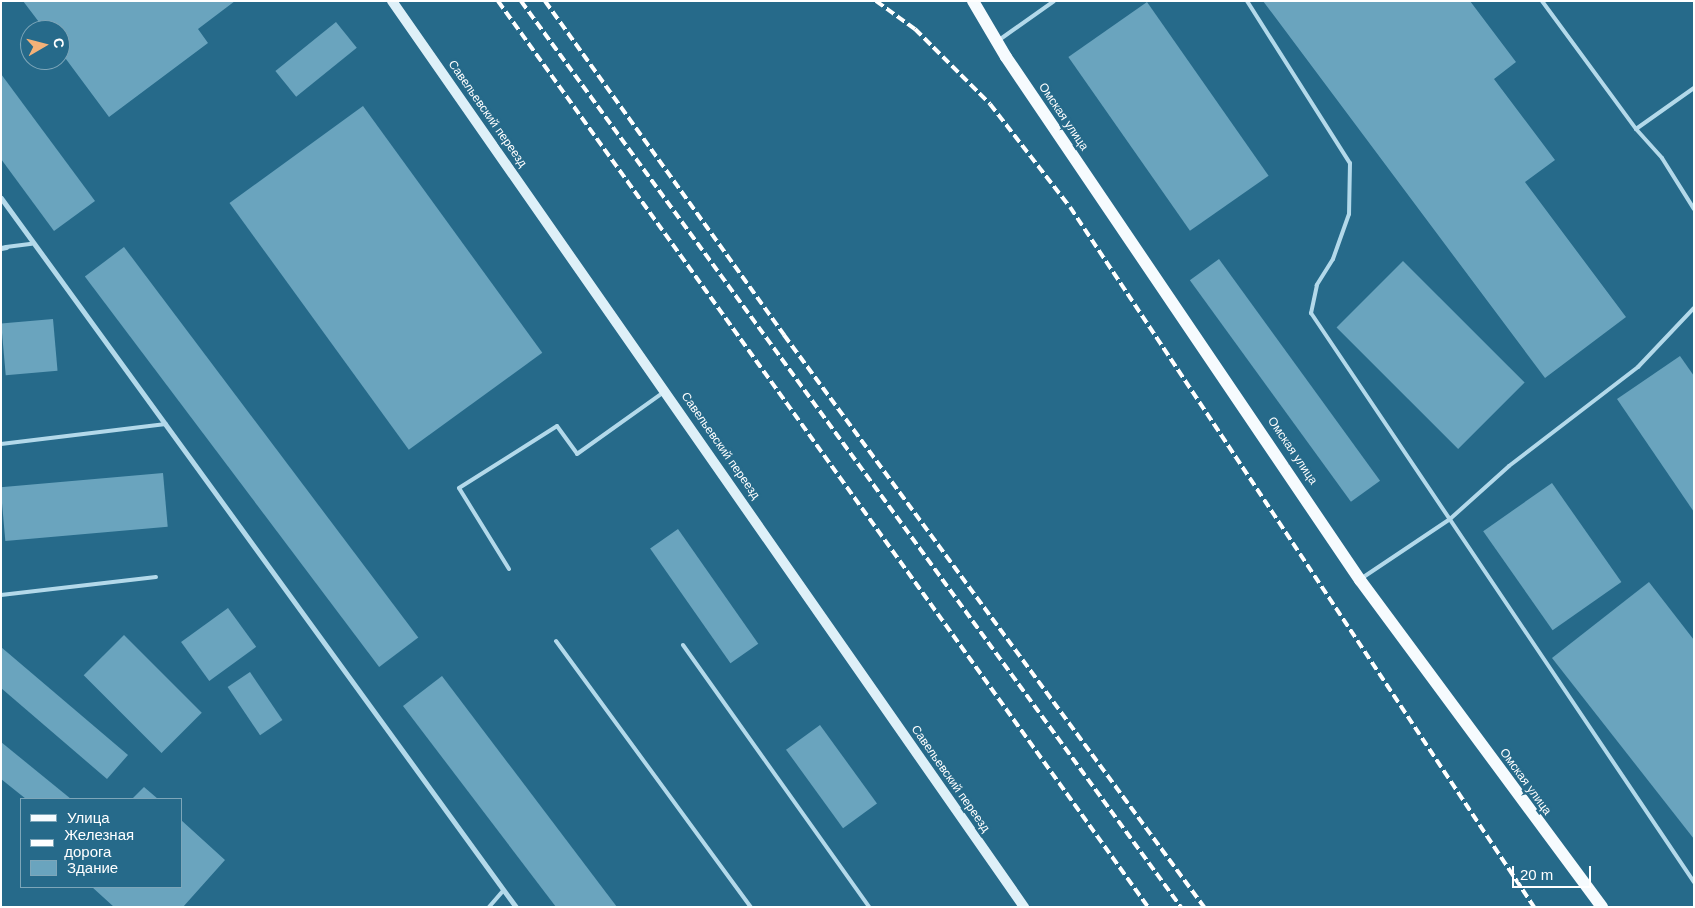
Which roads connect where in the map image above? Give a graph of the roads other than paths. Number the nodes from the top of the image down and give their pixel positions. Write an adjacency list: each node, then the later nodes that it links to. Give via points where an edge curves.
1 (392, 1): 14 (main road, Савельевский переезд)
2 (974, 1): 6 (main road, Омская улица)
3 (1054, 1): 6 (lane)
4 (1248, 1): 17 (lane, via 1350,163 1349,214 1333,259 1318,285 1311,312)
5 (1542, 1): 8 (lane)
6 (997, 41): 20 (main road, Омская улица)
7 (1694, 88): 8 (lane)
8 (1636, 129): 10 (lane, via 1662,158)
9 (1, 198): 11 (street)
10 (1694, 209)
11 (32, 244): 12 (lane); 15 (street)
12 (4, 248)
13 (1694, 308): 17 (lane, via 1638,367 1510,466)
14 (666, 390): 18 (lane, via 577,454 557,426 459,488); 30 (main road, Савельевский переезд)
15 (166, 424): 16 (lane); 25 (street)
16 (1, 444)
17 (1450, 519): 20 (lane); 24 (lane)
18 (509, 569)
19 (156, 577): 21 (lane)
20 (1360, 580): 31 (main road, Омская улица)
21 (1, 595)
22 (556, 641): 28 (lane)
23 (683, 645): 29 (lane)
24 (1694, 882)
25 (504, 891): 26 (lane); 27 (street)
26 (489, 907)
27 (516, 907)
28 (751, 907)
29 (869, 907)
30 (1024, 907)
31 (1602, 907)

